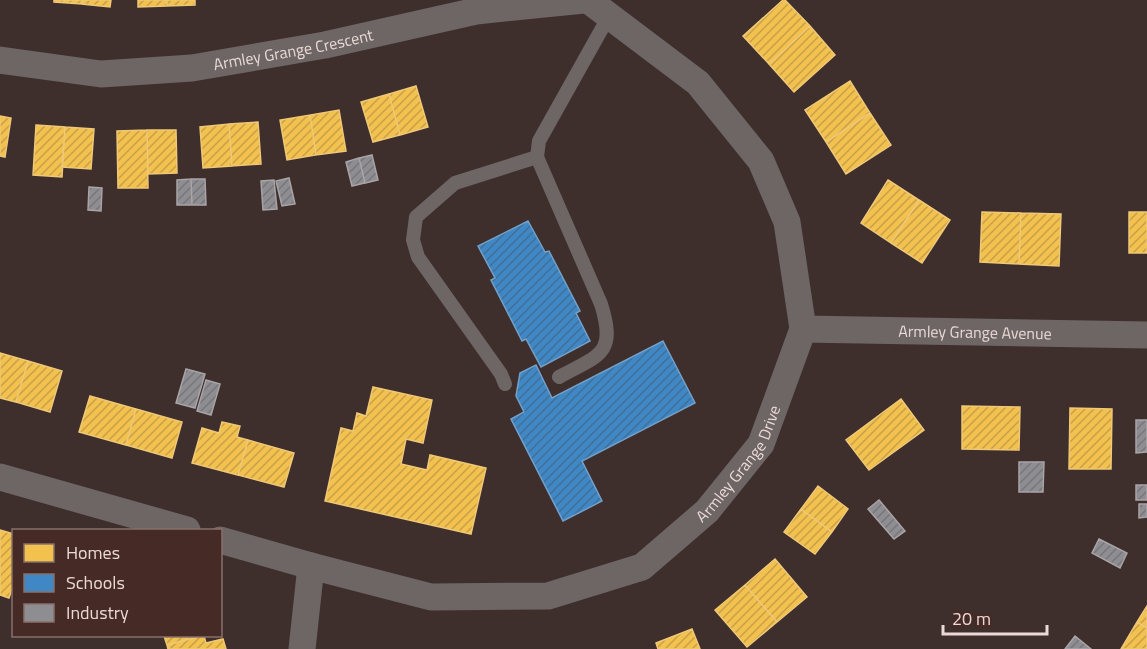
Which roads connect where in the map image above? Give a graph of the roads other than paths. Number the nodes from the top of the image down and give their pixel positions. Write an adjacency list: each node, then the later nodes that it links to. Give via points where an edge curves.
1 (594, 5): 2 (street, Armley Grange Crescent, via 476,11 325,45 192,68 101,74); 3 (lane, via 539,141); 4 (street, Armley Grange Drive, via 698,83 761,161 787,222)
2 (0, 60)
3 (537, 156): 6 (lane, via 607,323 608,337 601,353); 7 (lane, via 455,183 416,217 413,240 418,257)
4 (803, 329): 5 (street, Armley Grange Avenue); 11 (street, Armley Grange Drive, via 761,444 707,511 642,567 548,596 431,597)
5 (1147, 335)
6 (559, 377)
7 (505, 384)
8 (0, 477): 9 (street)
9 (180, 529)
10 (222, 541): 11 (street, Armley Grange Drive)
11 (311, 566): 12 (street)
12 (303, 649)

